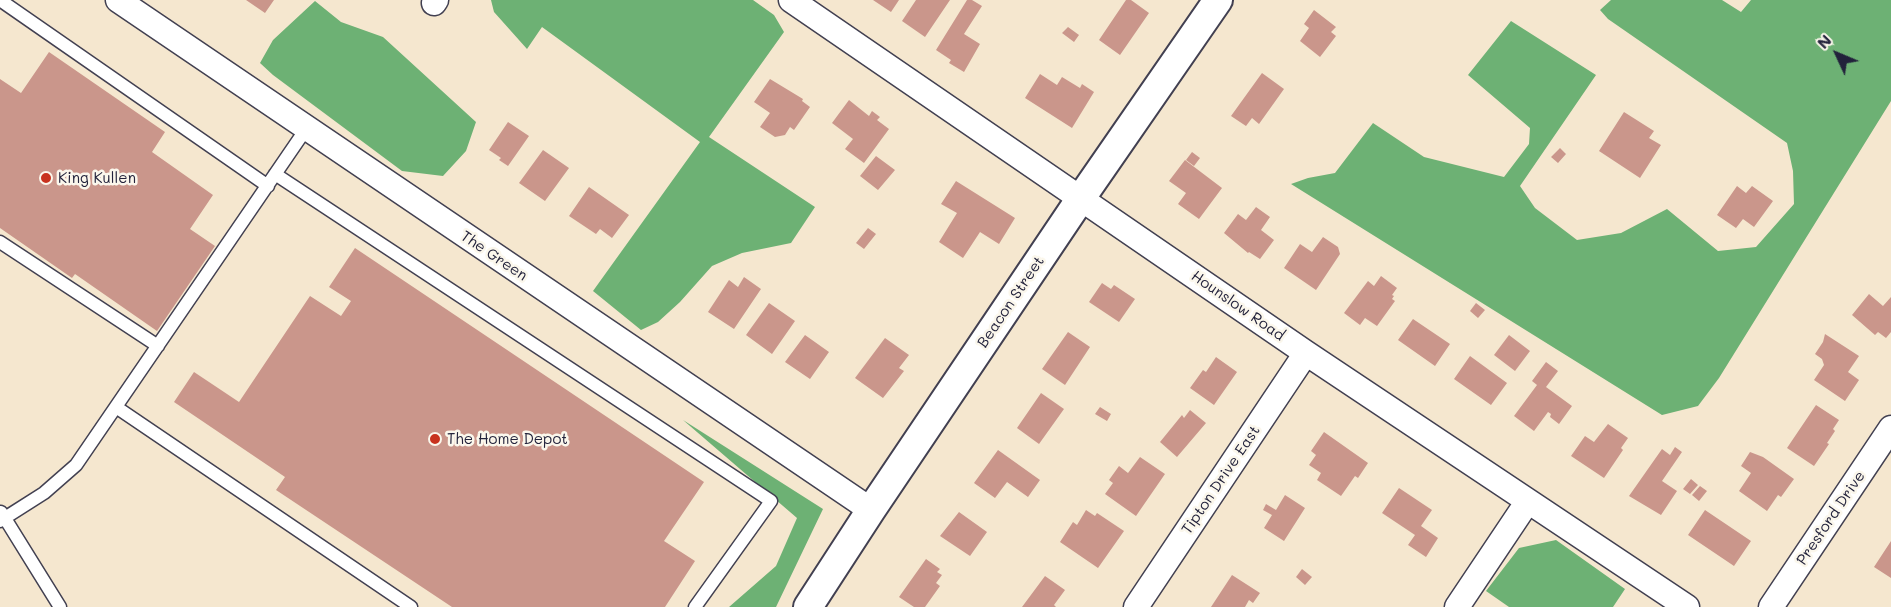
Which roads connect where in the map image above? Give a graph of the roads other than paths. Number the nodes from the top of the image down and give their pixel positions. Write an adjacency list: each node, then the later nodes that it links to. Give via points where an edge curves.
1 (0, 0): 7 (lane)
2 (118, 0): 5 (street, The Green)
3 (791, 0): 8 (street, Hounslow Road)
4 (1218, 0): 8 (street, Beacon Street)
5 (306, 129): 6 (lane); 15 (street, The Green)
6 (276, 174): 7 (lane); 19 (lane, via 771,501)
7 (268, 186): 10 (lane)
8 (1082, 198): 11 (street, Hounslow Road); 15 (street, Beacon Street)
9 (0, 242): 10 (lane)
10 (158, 346): 12 (lane)
11 (1306, 353): 14 (street, Hounslow Road); 21 (street, Tipton Drive East)
12 (116, 407): 16 (lane, via 76,465 44,494); 18 (lane)
13 (1891, 428): 24 (street, Presford Drive)
14 (1528, 501): 22 (street); 23 (street, Hounslow Road)
15 (871, 510): 20 (street, Beacon Street)
16 (2, 516): 17 (lane)
17 (60, 607)
18 (411, 607)
19 (695, 607)
20 (808, 607)
21 (1136, 607)
22 (1456, 607)
23 (1687, 607)
24 (1771, 607)

